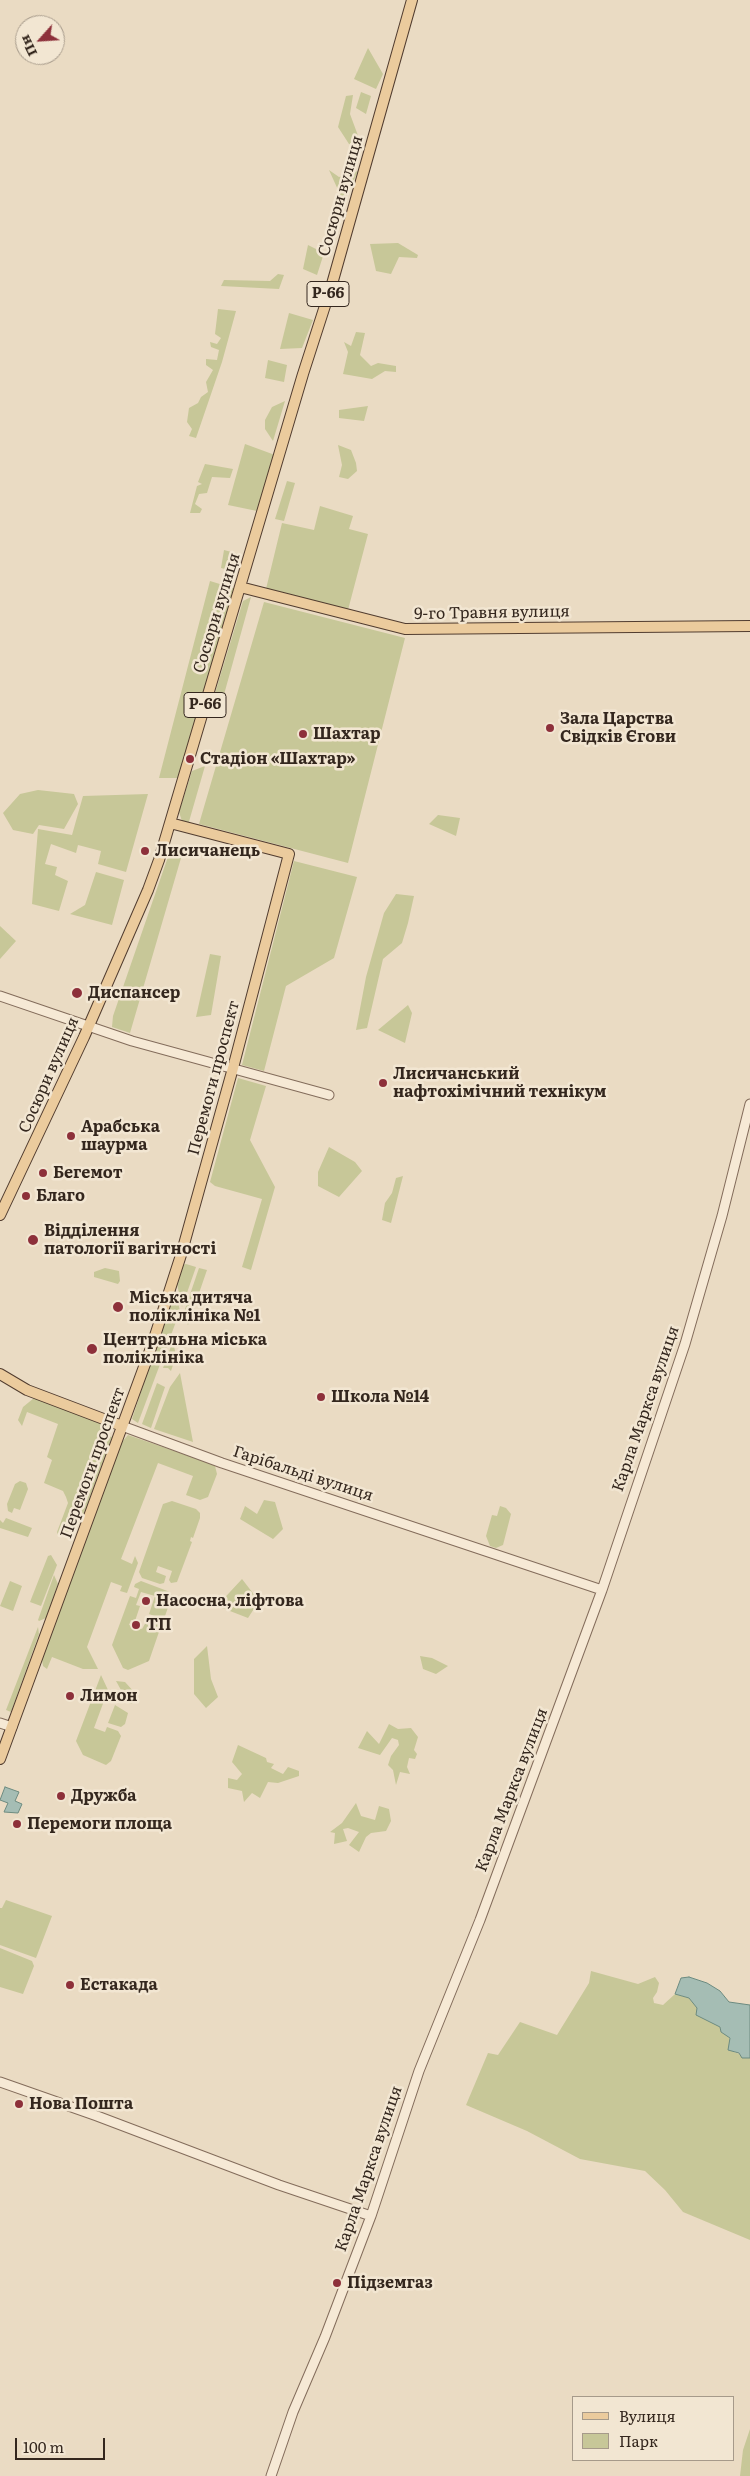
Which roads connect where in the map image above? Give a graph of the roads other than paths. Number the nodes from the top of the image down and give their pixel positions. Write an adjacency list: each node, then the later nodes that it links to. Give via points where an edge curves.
1 (412, 0): 2 (main road, Сосюри вулиця / Р-66, via 332,284)
2 (240, 588): 3 (main road, 9-го Травня вулиця, via 405,629); 4 (main road, Сосюри вулиця / Р-66)
3 (750, 626)
4 (170, 823): 6 (main road, Сосюри вулиця / Р-66, via 148,890); 7 (main road, Перемоги проспект, via 289,854)
5 (0, 996): 6 (street)
6 (88, 1026): 7 (street); 10 (main road, Сосюри вулиця / Р-66)
7 (233, 1068): 8 (street); 12 (main road, Перемоги проспект, via 180,1255)
8 (329, 1095)
9 (750, 1104): 13 (street, Карла Маркса вулиця, via 685,1344)
10 (0, 1215)
11 (0, 1374): 12 (main road, Гарібальді вулиця, via 27,1390)
12 (122, 1426): 13 (street, Гарібальді вулиця, via 222,1463); 15 (main road, Перемоги проспект)
13 (602, 1590): 18 (street, Карла Маркса вулиця, via 480,1920 411,2091)
14 (0, 1723): 15 (street)
15 (12, 1727): 16 (main road, Перемоги проспект)
16 (0, 1759)
17 (0, 2082): 18 (street)
18 (371, 2216): 19 (street, Карла Маркса вулиця)
19 (271, 2476)

